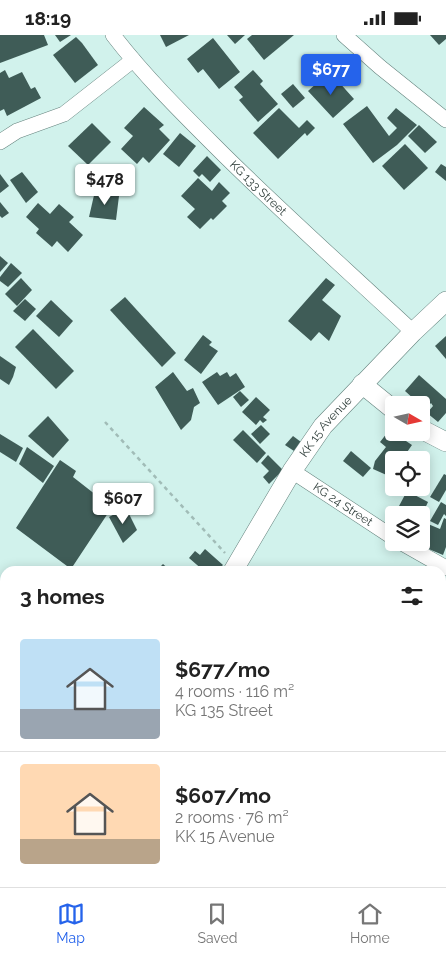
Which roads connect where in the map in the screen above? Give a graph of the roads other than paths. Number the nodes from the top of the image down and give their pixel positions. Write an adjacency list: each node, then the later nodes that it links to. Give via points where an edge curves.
1 (114, 35): 3 (street, KG 133 Street)
2 (344, 35): 4 (street)
3 (133, 60): 5 (street, via 64,114 17,131); 7 (street, KG 133 Street, via 193,125 279,209)
4 (446, 120)
5 (0, 142)
6 (446, 301): 7 (street, KK 15 Avenue)
7 (413, 332): 8 (street, KK 15 Avenue)
8 (362, 384): 9 (street); 12 (street, KK 15 Avenue, via 323,426)
9 (385, 403)
10 (430, 433): 11 (street)
11 (444, 438)
12 (292, 471): 13 (street, KG 24 Street); 15 (street, KK 15 Avenue)
13 (385, 532)
14 (416, 551): 16 (street)
15 (235, 566)
16 (442, 566)

